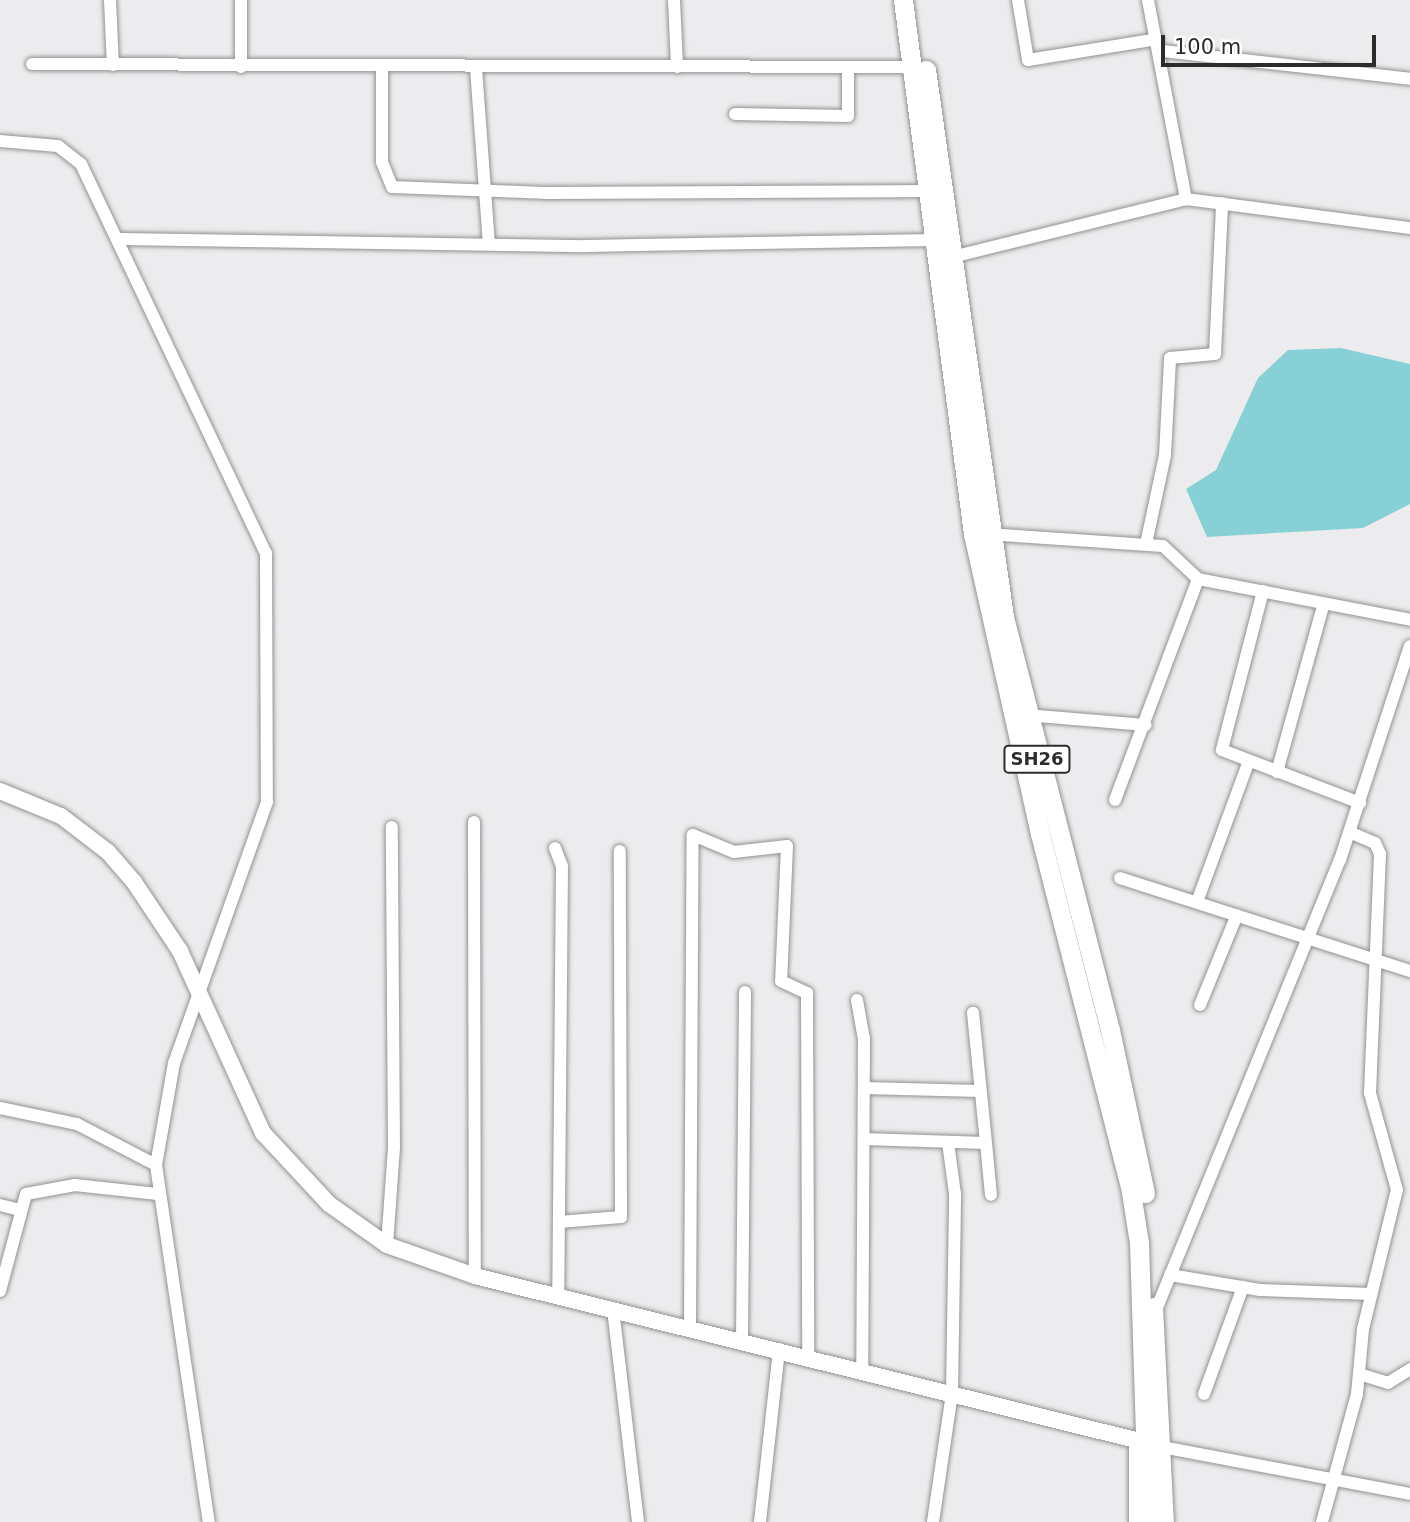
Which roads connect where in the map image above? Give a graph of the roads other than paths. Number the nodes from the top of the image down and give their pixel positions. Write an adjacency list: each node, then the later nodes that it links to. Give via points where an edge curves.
1 (110, 0): 10 (street)
2 (242, 0): 12 (street)
3 (674, 0): 13 (street)
4 (903, 0): 14 (main road, SH26)
5 (917, 0): 28 (main road, SH26)
6 (1017, 0): 8 (street, via 1028,60)
7 (1148, 0): 8 (street)
8 (1159, 45): 17 (street); 22 (street)
9 (32, 64): 10 (street)
10 (113, 65): 12 (street)
11 (848, 66): 13 (street); 14 (street); 18 (street, via 848,116)
12 (241, 67): 15 (street)
13 (677, 67): 16 (street)
14 (913, 67): 21 (main road, SH26)
15 (382, 68): 16 (street); 20 (street, via 387,181 408,190)
16 (476, 68): 20 (street)
17 (1410, 79)
18 (735, 114)
19 (0, 141): 25 (street, via 58,146 72,154)
20 (484, 190): 21 (street); 27 (street)
21 (928, 191): 26 (main road, SH26)
22 (1186, 199): 23 (street); 28 (street)
23 (1222, 203): 24 (street); 30 (street, via 1215,354 1170,358 1165,455)
24 (1410, 228)
25 (120, 239): 27 (street); 54 (street, via 266,553 267,802)
26 (934, 240): 27 (street); 29 (main road, SH26)
27 (489, 244)
28 (952, 257): 29 (main road, SH26)
29 (980, 534): 30 (street); 36 (main road, SH26); 82 (main road, SH26, via 1037,821 1130,1186)
30 (1146, 544): 31 (street, via 1163,546)
31 (1198, 579): 32 (street); 37 (street)
32 (1263, 591): 33 (street); 38 (street, via 1222,748)
33 (1324, 603): 34 (street); 39 (street)
34 (1410, 620)
35 (1409, 652): 42 (street)
36 (1026, 715): 37 (street); 79 (main road, SH26, via 1110,1030 1144,1189)
37 (1146, 725): 41 (street)
38 (1249, 761): 39 (street); 49 (street)
39 (1277, 772): 42 (street)
40 (0, 791): 54 (street, via 61,816 108,852 180,951)
41 (1115, 800)
42 (1360, 803): 45 (street)
43 (474, 822): 73 (street)
44 (392, 827): 71 (street, via 394,1148)
45 (1349, 832): 51 (street); 52 (street, via 1375,843 1380,854)
46 (555, 848): 70 (street, via 562,866)
47 (620, 851): 70 (street, via 621,1217)
48 (1120, 878): 49 (street)
49 (1197, 902): 50 (street)
50 (1237, 915): 51 (street); 57 (street)
51 (1306, 935): 52 (street); 72 (street)
52 (1374, 959): 53 (street); 76 (street, via 1370,1093 1397,1190)
53 (1410, 971)
54 (197, 989): 65 (street, via 174,1063); 71 (street, via 263,1133 329,1204)
55 (745, 992): 81 (street)
56 (857, 1000): 59 (street)
57 (1200, 1004)
58 (973, 1013): 60 (street)
59 (864, 1088): 60 (street); 62 (street)
60 (981, 1091): 64 (street)
61 (0, 1108): 65 (street, via 76,1124)
62 (864, 1139): 63 (street); 85 (street)
63 (948, 1142): 64 (street); 88 (street, via 955,1194)
64 (986, 1143): 67 (street)
65 (156, 1165): 66 (street)
66 (158, 1194): 69 (street, via 47,1186 26,1194); 94 (street)
67 (991, 1195)
68 (0, 1205): 69 (street)
69 (20, 1210): 75 (street)
70 (559, 1222): 77 (street)
71 (387, 1245): 73 (street)
72 (1170, 1275): 74 (street); 79 (street)
73 (475, 1276): 77 (street)
74 (1243, 1287): 76 (street); 89 (street)
75 (0, 1291)
76 (1371, 1294): 87 (street)
77 (558, 1296): 78 (street)
78 (612, 1309): 80 (street); 95 (street)
79 (1154, 1315): 82 (street); 90 (main road, SH26)
80 (690, 1328): 81 (street); 84 (street, via 693,835 734,852 787,846 782,981 807,993)
81 (742, 1340): 83 (street)
82 (1142, 1344): 90 (main road, SH26)
83 (779, 1349): 84 (street); 96 (street)
84 (808, 1356): 85 (street)
85 (862, 1369): 88 (street)
86 (1410, 1369): 87 (street, via 1388,1383)
87 (1359, 1374): 91 (street)
88 (952, 1393): 90 (street); 97 (street)
89 (1204, 1394)
90 (1148, 1443): 91 (street); 93 (main road, SH26); 98 (street)
91 (1334, 1478): 92 (street); 99 (street)
92 (1410, 1494)
93 (1155, 1515)
94 (209, 1522)
95 (638, 1522)
96 (760, 1522)
97 (933, 1522)
98 (1135, 1522)
99 (1322, 1522)

